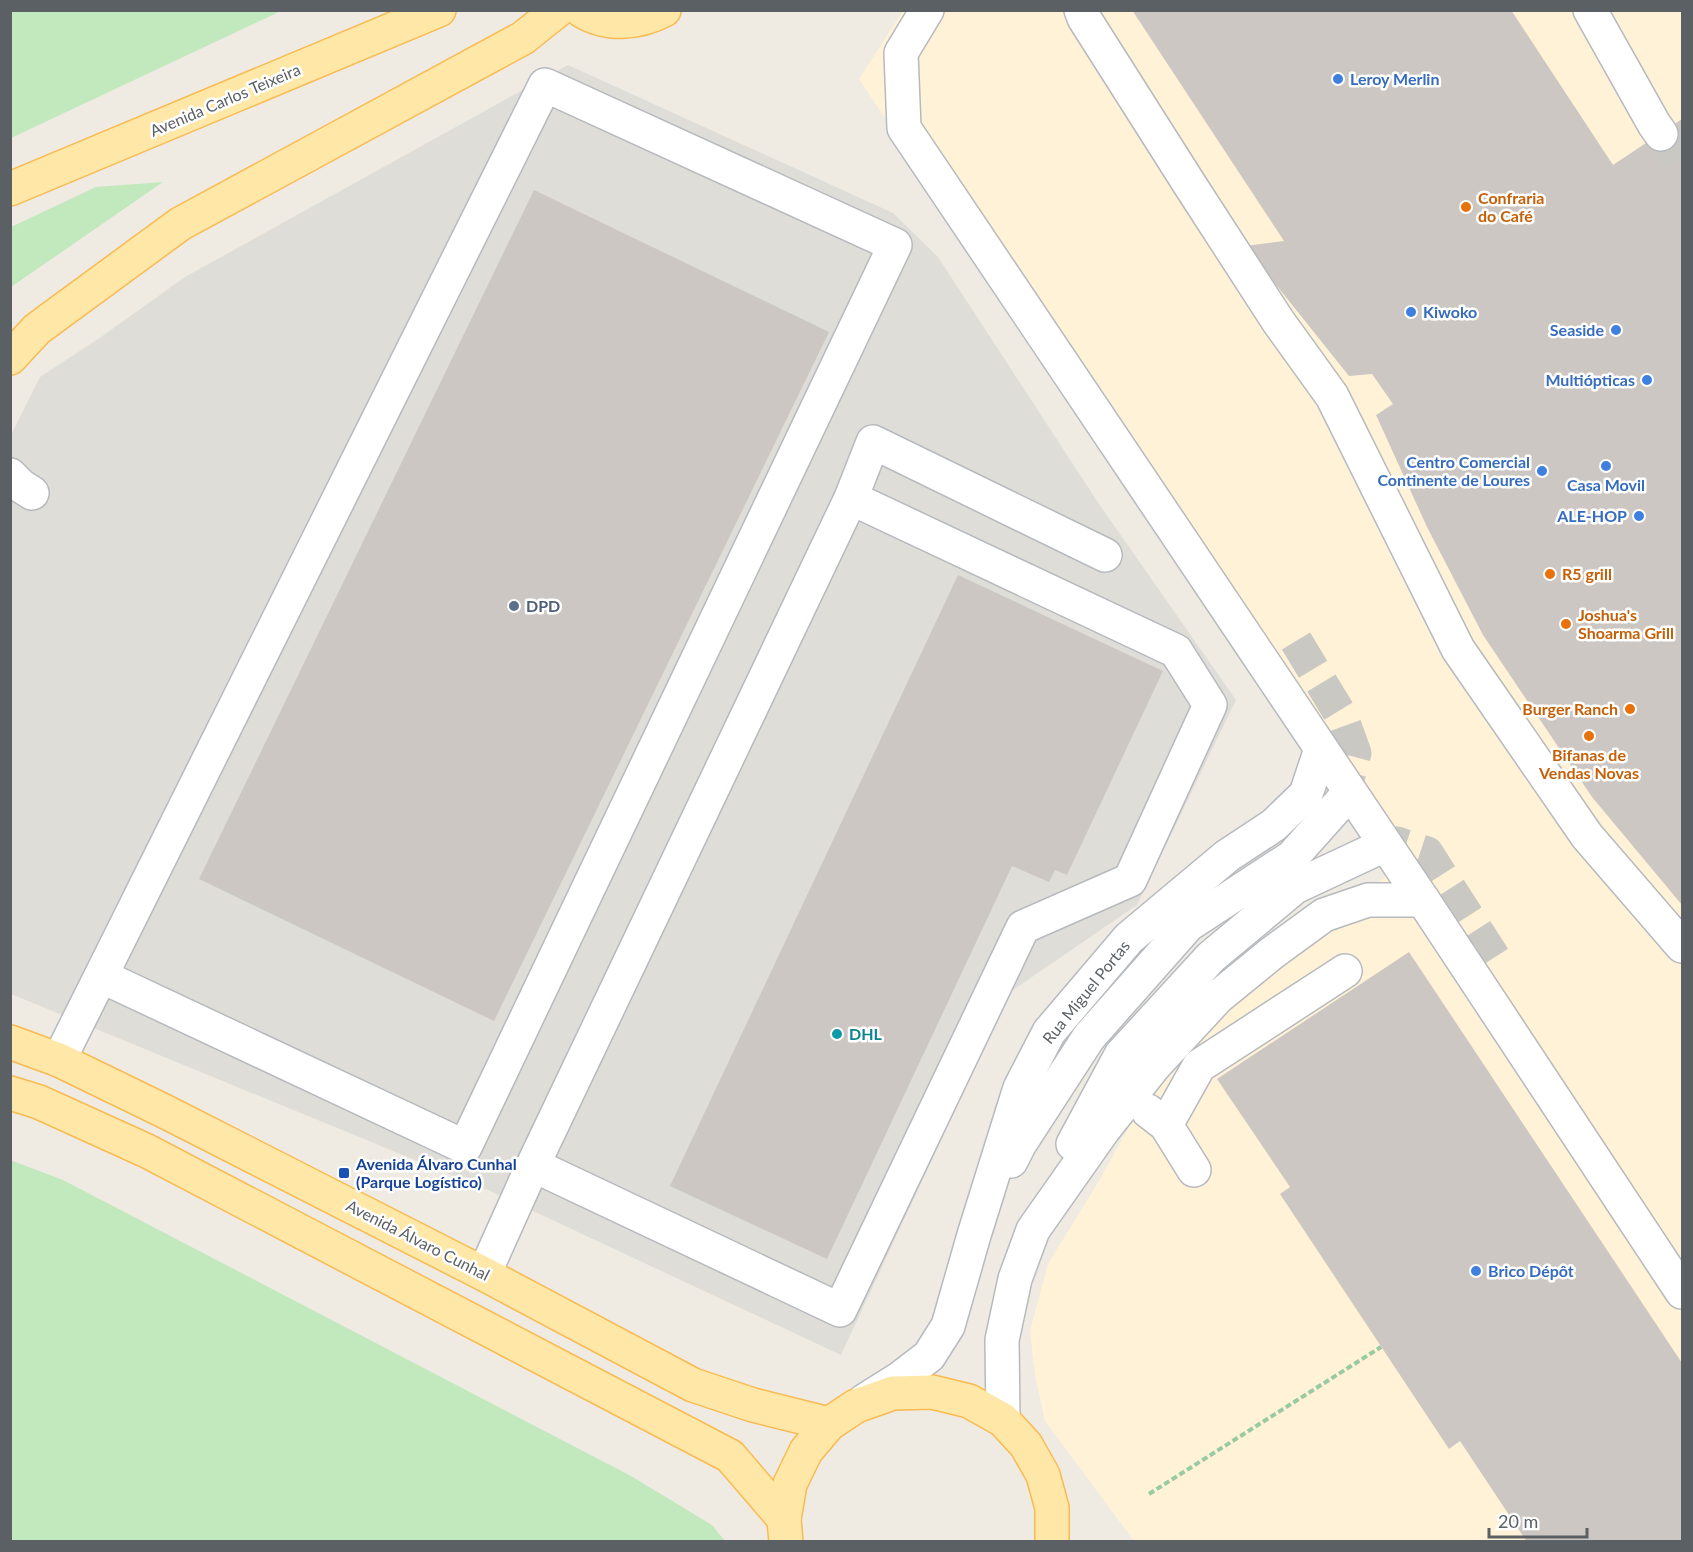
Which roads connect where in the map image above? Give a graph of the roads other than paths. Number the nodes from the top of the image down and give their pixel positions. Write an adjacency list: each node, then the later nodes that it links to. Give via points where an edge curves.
1 (440, 10): 9 (main road, Avenida Carlos Teixeira)
2 (558, 10): 10 (main road, via 523,38 180,224 37,329)
3 (581, 10): 4 (main road, via 614,21 639,20)
4 (664, 10)
5 (927, 10): 13 (lane, via 901,53 904,128)
6 (1080, 10): 17 (lane, via 1278,321 1332,396 1458,649 1587,836)
7 (1590, 10): 8 (lane)
8 (1661, 134)
9 (10, 189)
10 (10, 358)
11 (851, 498): 12 (lane, via 873,442); 25 (lane); 25 (lane, via 1176,651 1210,705 1130,880 1023,927 840,1310)
12 (1105, 555)
13 (1321, 748): 16 (lane); 28 (lane, Rua Miguel Portas, via 1306,794 1274,825 1227,856 1130,938 1048,1032 1020,1088)
14 (1342, 801): 28 (lane, via 1292,857 1188,925 1089,1037 1019,1145)
15 (1374, 850): 27 (lane, via 1295,887 1211,957 1121,1055 1071,1147)
16 (1423, 900): 23 (lane, via 1368,900 1324,915 1218,997); 30 (lane)
17 (1683, 946)
18 (1345, 971): 24 (lane, via 1199,1066)
19 (101, 976): 19 (lane, via 465,1147 896,245 545,85); 21 (lane)
20 (10, 1042): 21 (main road, Avenida Álvaro Cunhal)
21 (59, 1060): 29 (main road, Avenida Álvaro Cunhal)
22 (10, 1093): 34 (main road, via 39,1102 147,1151 730,1456)
23 (1130, 1097): 24 (lane); 27 (lane)
24 (1166, 1125): 26 (lane)
25 (533, 1165): 29 (lane)
26 (1194, 1170)
27 (1033, 1230): 32 (lane, via 1016,1279 1002,1340)
28 (974, 1235): 31 (lane, Rua Miguel Portas, via 948,1326 929,1356)
29 (484, 1274): 33 (main road, Avenida Álvaro Cunhal, via 693,1385)
30 (1683, 1292)
31 (856, 1406): 32 (main road, via 892,1393 932,1392 969,1401); 33 (main road)
32 (1003, 1420): 35 (main road, via 1026,1445 1043,1475 1052,1508)
33 (829, 1424): 34 (main road, via 806,1451 790,1484)
34 (785, 1530)
35 (1052, 1542)

